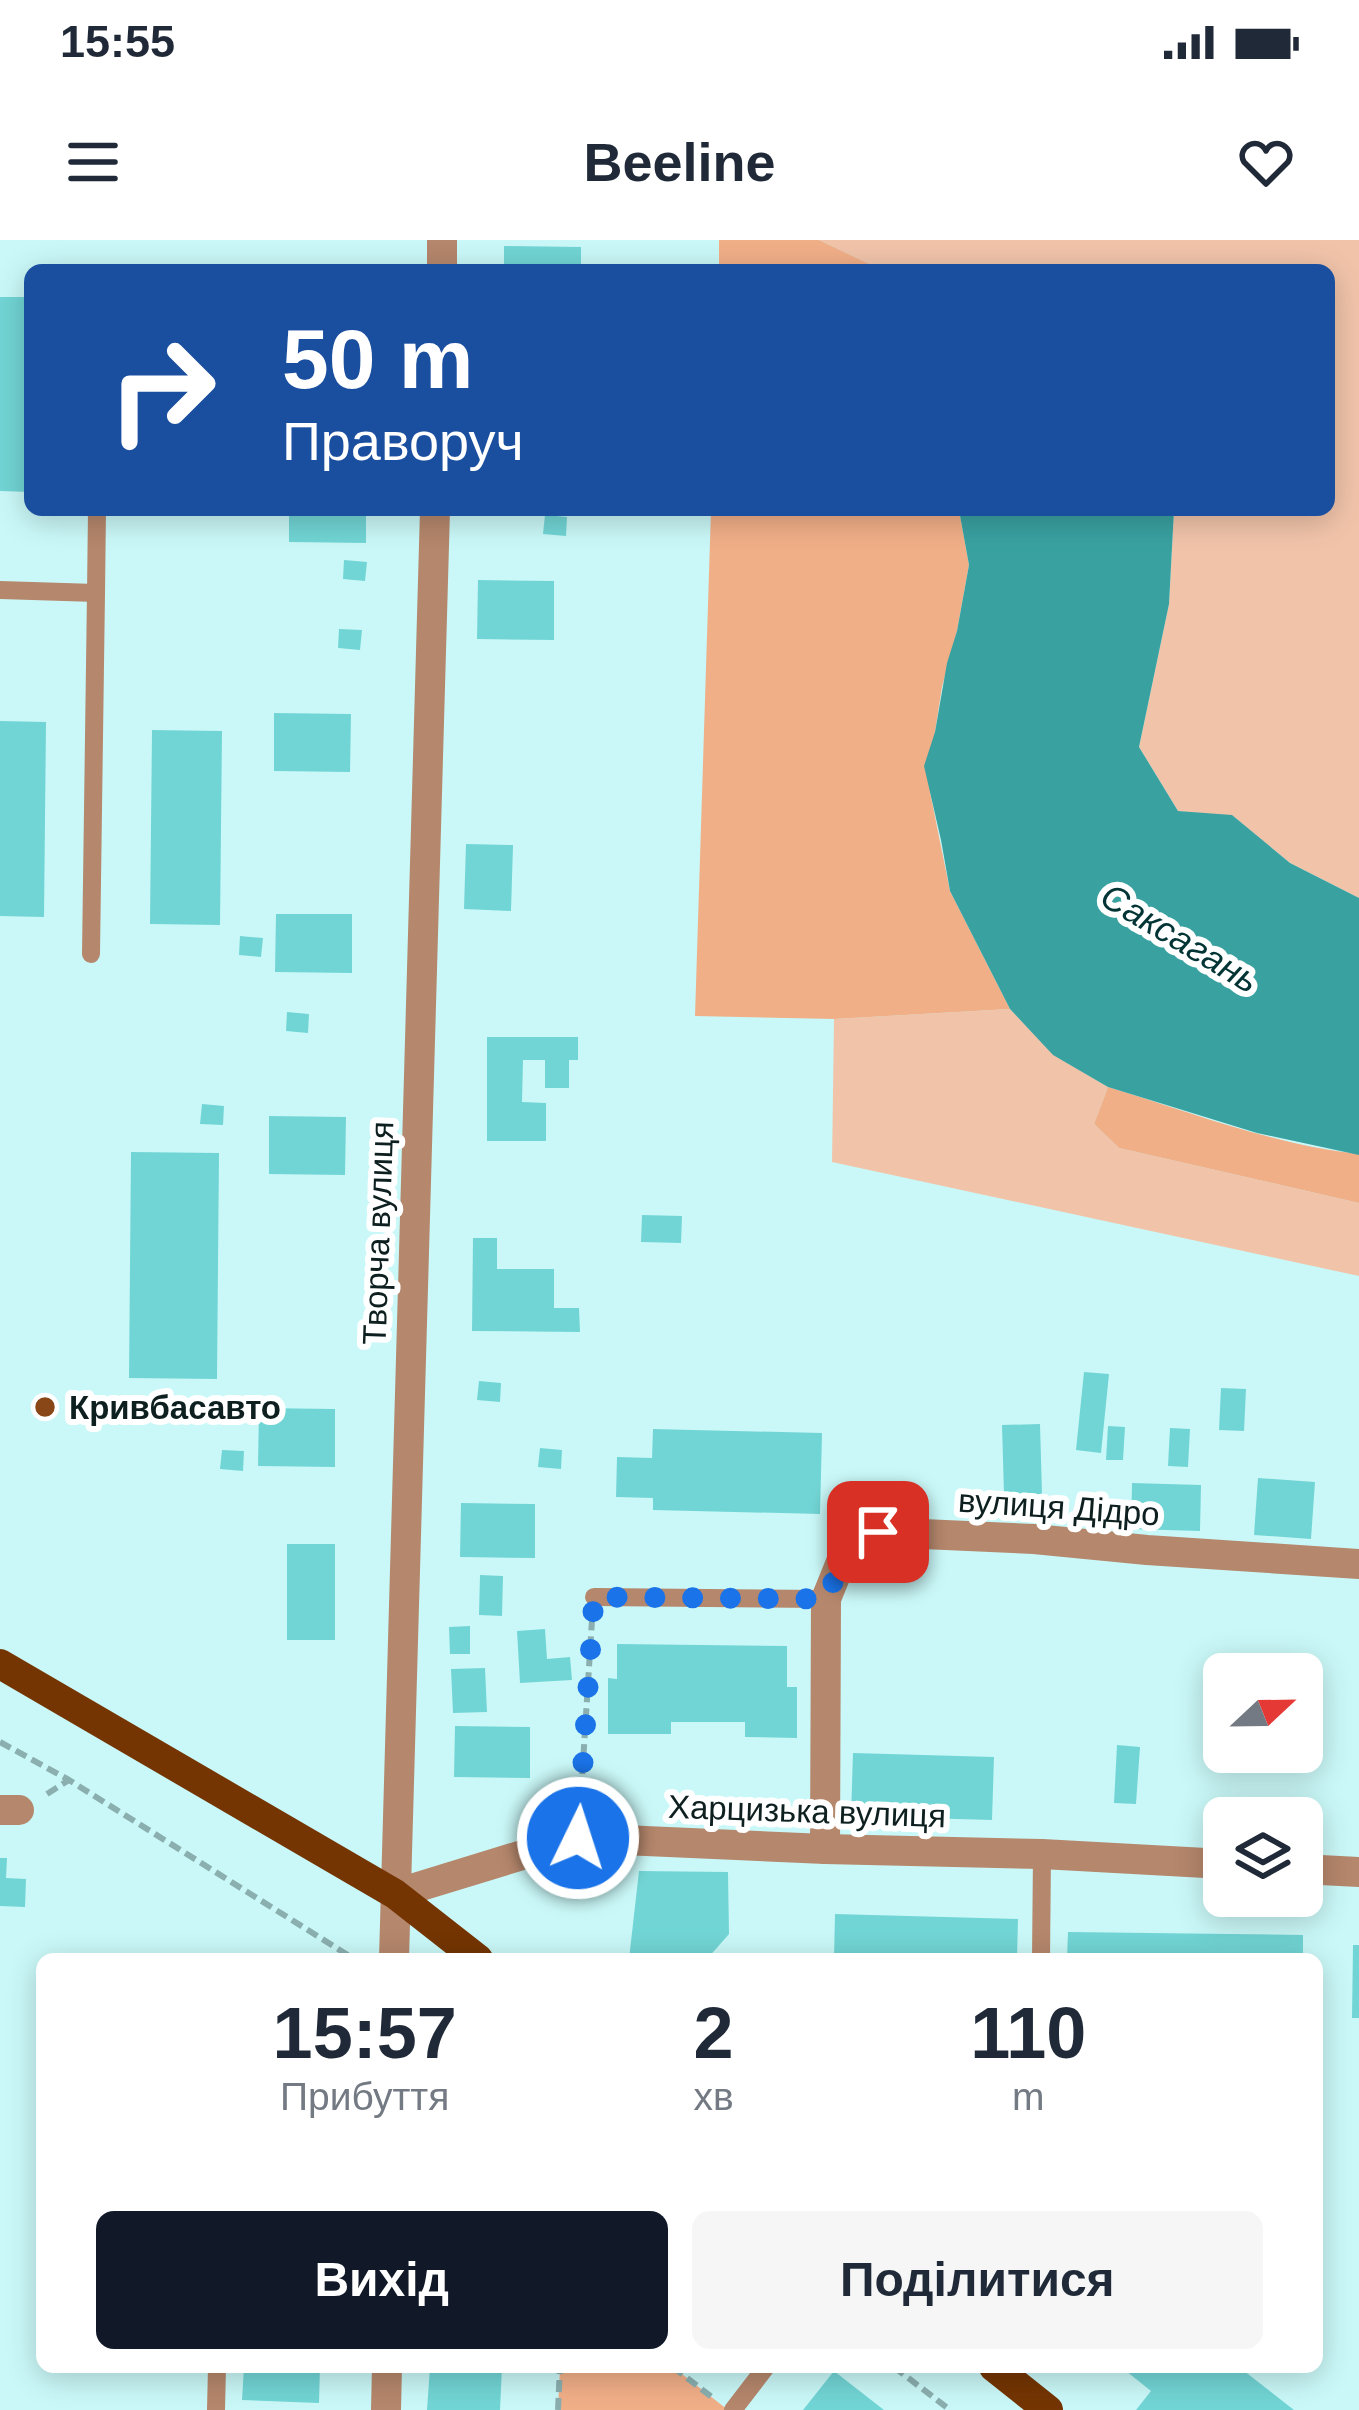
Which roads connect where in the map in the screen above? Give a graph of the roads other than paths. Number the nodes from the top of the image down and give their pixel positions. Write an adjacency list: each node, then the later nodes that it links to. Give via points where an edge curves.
1 (98, 516): 4 (lane)
2 (435, 516): 15 (street, Творча вулиця)
3 (0, 590): 4 (lane)
4 (96, 593): 5 (lane)
5 (91, 954)
6 (1359, 1564): 8 (street, вулиця Дідро, via 878,1532 848,1547)
7 (594, 1597): 8 (lane)
8 (826, 1599): 10 (street, вулиця Дідро)
9 (0, 1664): 15 (main road)
10 (825, 1849): 11 (street, Харцизька вулиця); 15 (street, Харцизька вулиця, via 578,1838)
11 (1042, 1854): 12 (street, Харцизька вулиця); 18 (lane)
12 (1203, 1863)
13 (1323, 1870): 14 (street)
14 (1359, 1872)
15 (395, 1894): 16 (street, Творча вулиця); 17 (main road)
16 (394, 1953)
17 (470, 1953)
18 (1040, 1953)
19 (217, 2373): 23 (lane)
20 (387, 2373): 24 (street)
21 (761, 2373): 25 (lane)
22 (1002, 2373): 26 (main road)
23 (215, 2410)
24 (386, 2410)
25 (730, 2410)
26 (1048, 2410)

